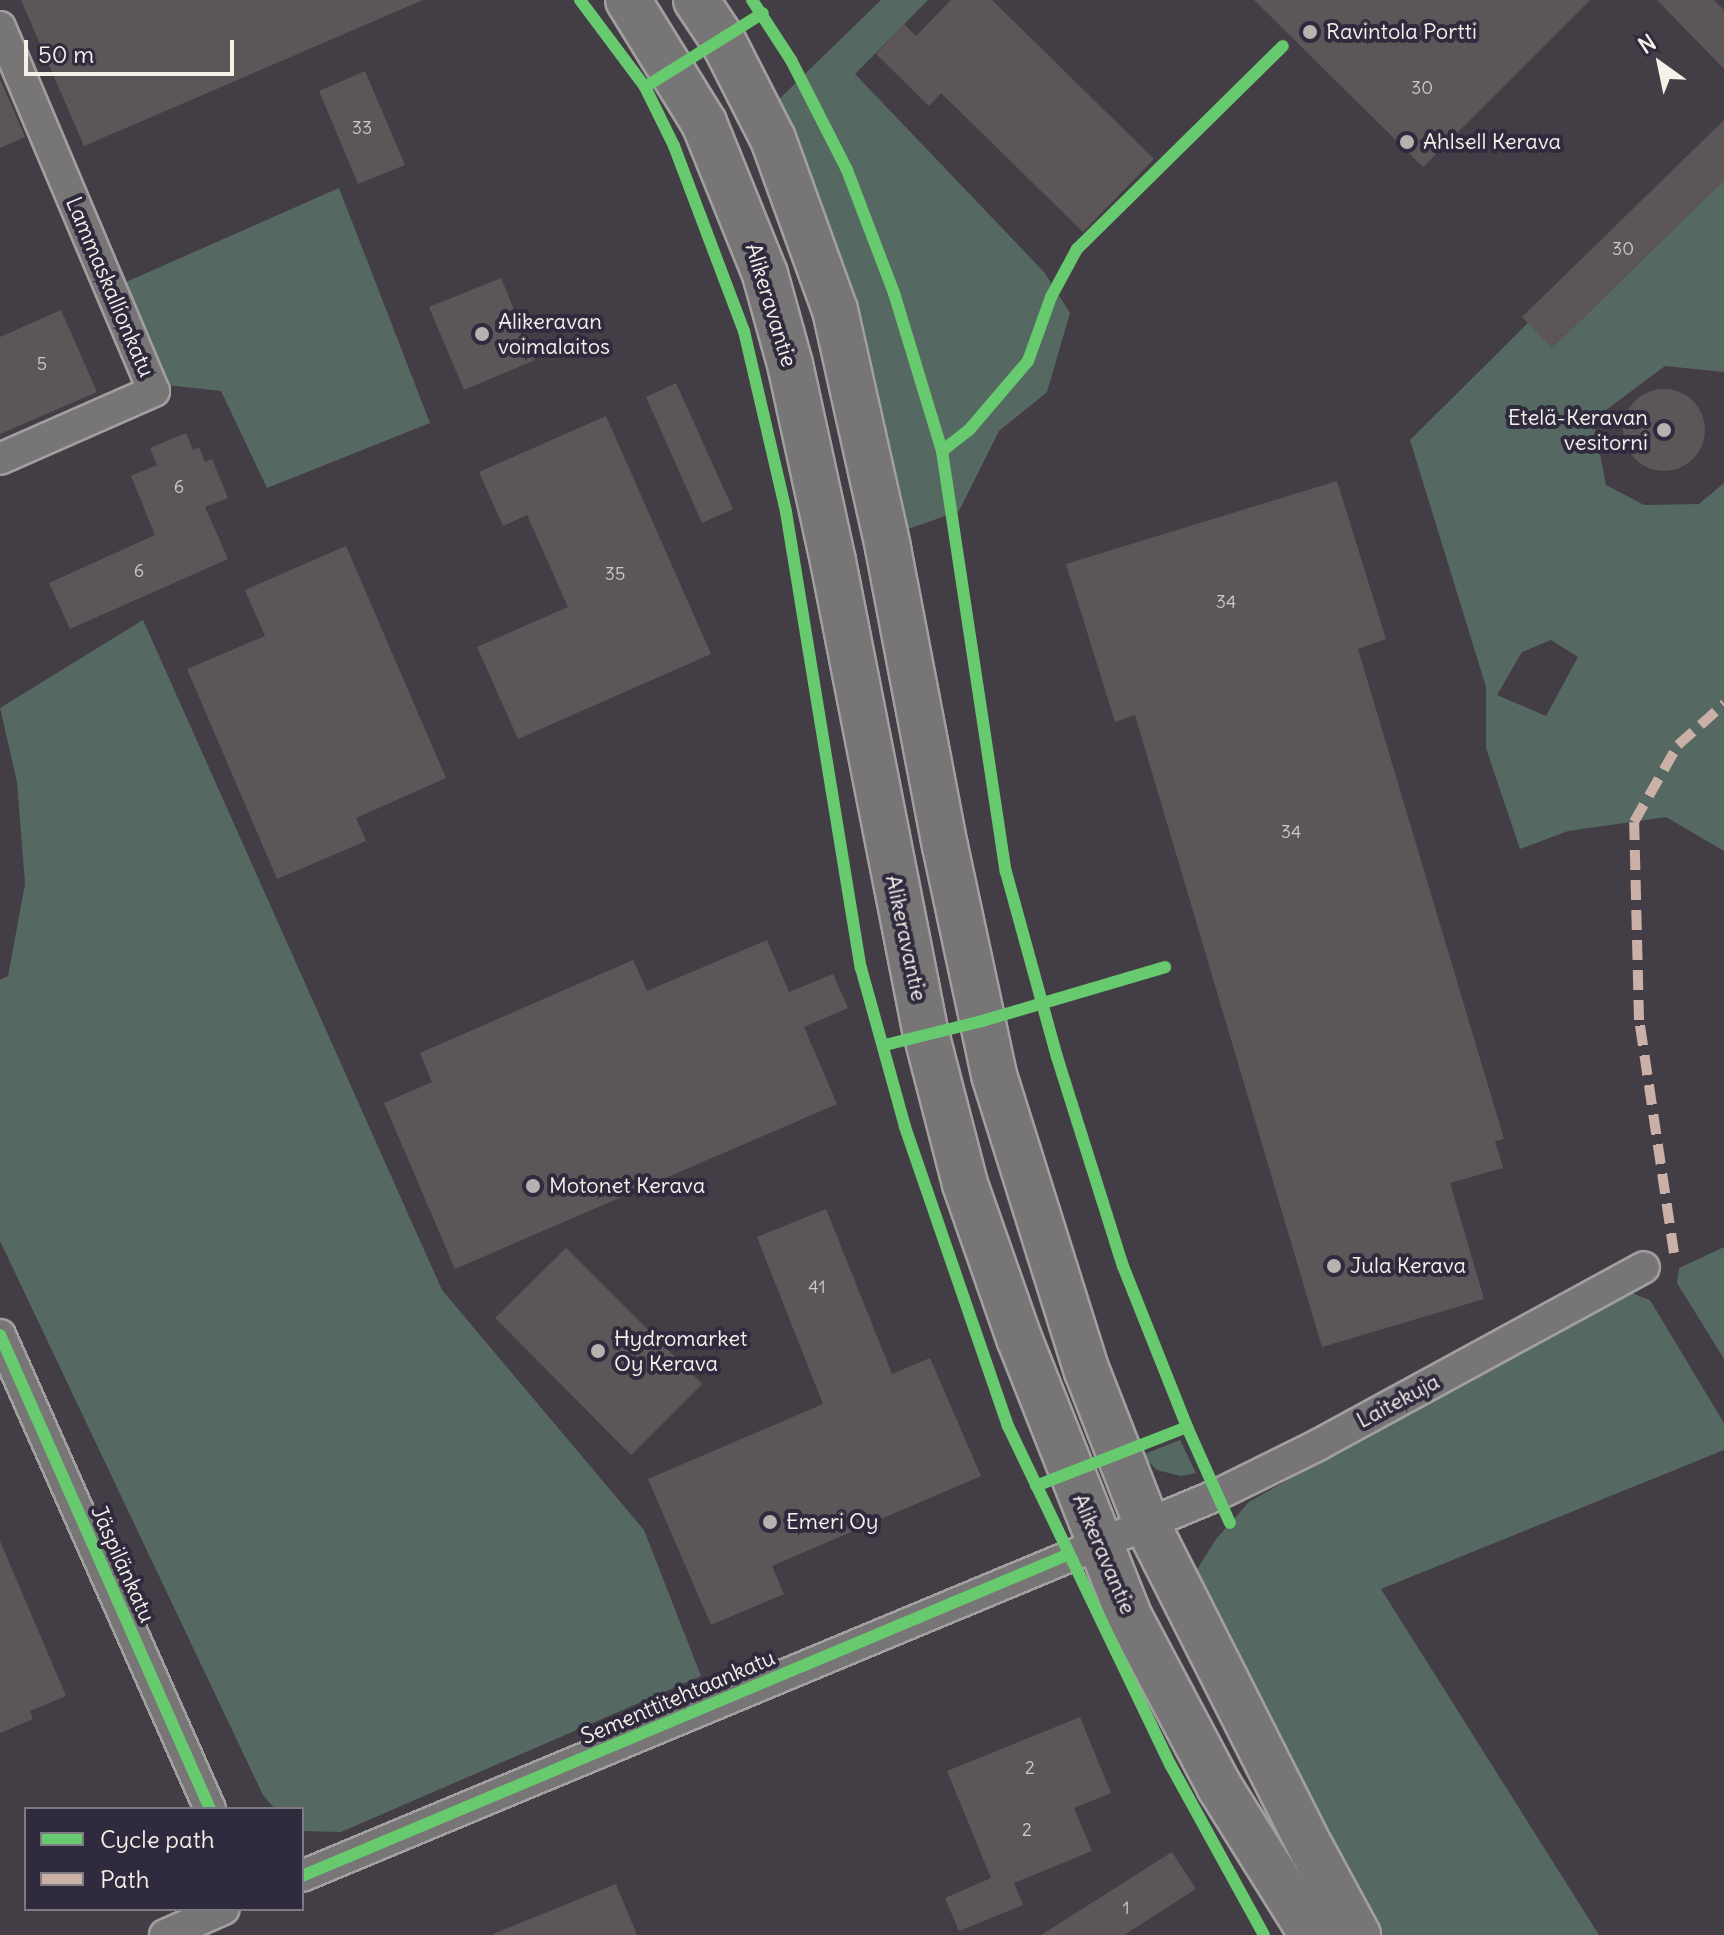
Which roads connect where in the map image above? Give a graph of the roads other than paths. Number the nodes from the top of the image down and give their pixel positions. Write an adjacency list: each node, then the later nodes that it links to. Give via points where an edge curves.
1 (628, 0): 8 (street, Alikeravantie, via 704,123 765,274 833,561 888,858 941,1093 975,1212)
2 (696, 0): 7 (street, via 773,139 835,310 994,1075 1087,1371)
3 (0, 27): 4 (street, Lammaskallionkatu, via 154,391)
4 (0, 459)
5 (1644, 1267): 7 (street, Laitekuja, via 1318,1445 1217,1495)
6 (0, 1335): 9 (street, Jäspilänkatu)
7 (1146, 1522): 8 (street, Sementtitehtaankatu); 14 (street)
8 (1099, 1542): 10 (street, Sementtitehtaankatu); 13 (street, Alikeravantie, via 1128,1614 1219,1786)
9 (209, 1807)
10 (304, 1875)
11 (219, 1911): 12 (street)
12 (165, 1935)
13 (1312, 1935)
14 (1358, 1935)

